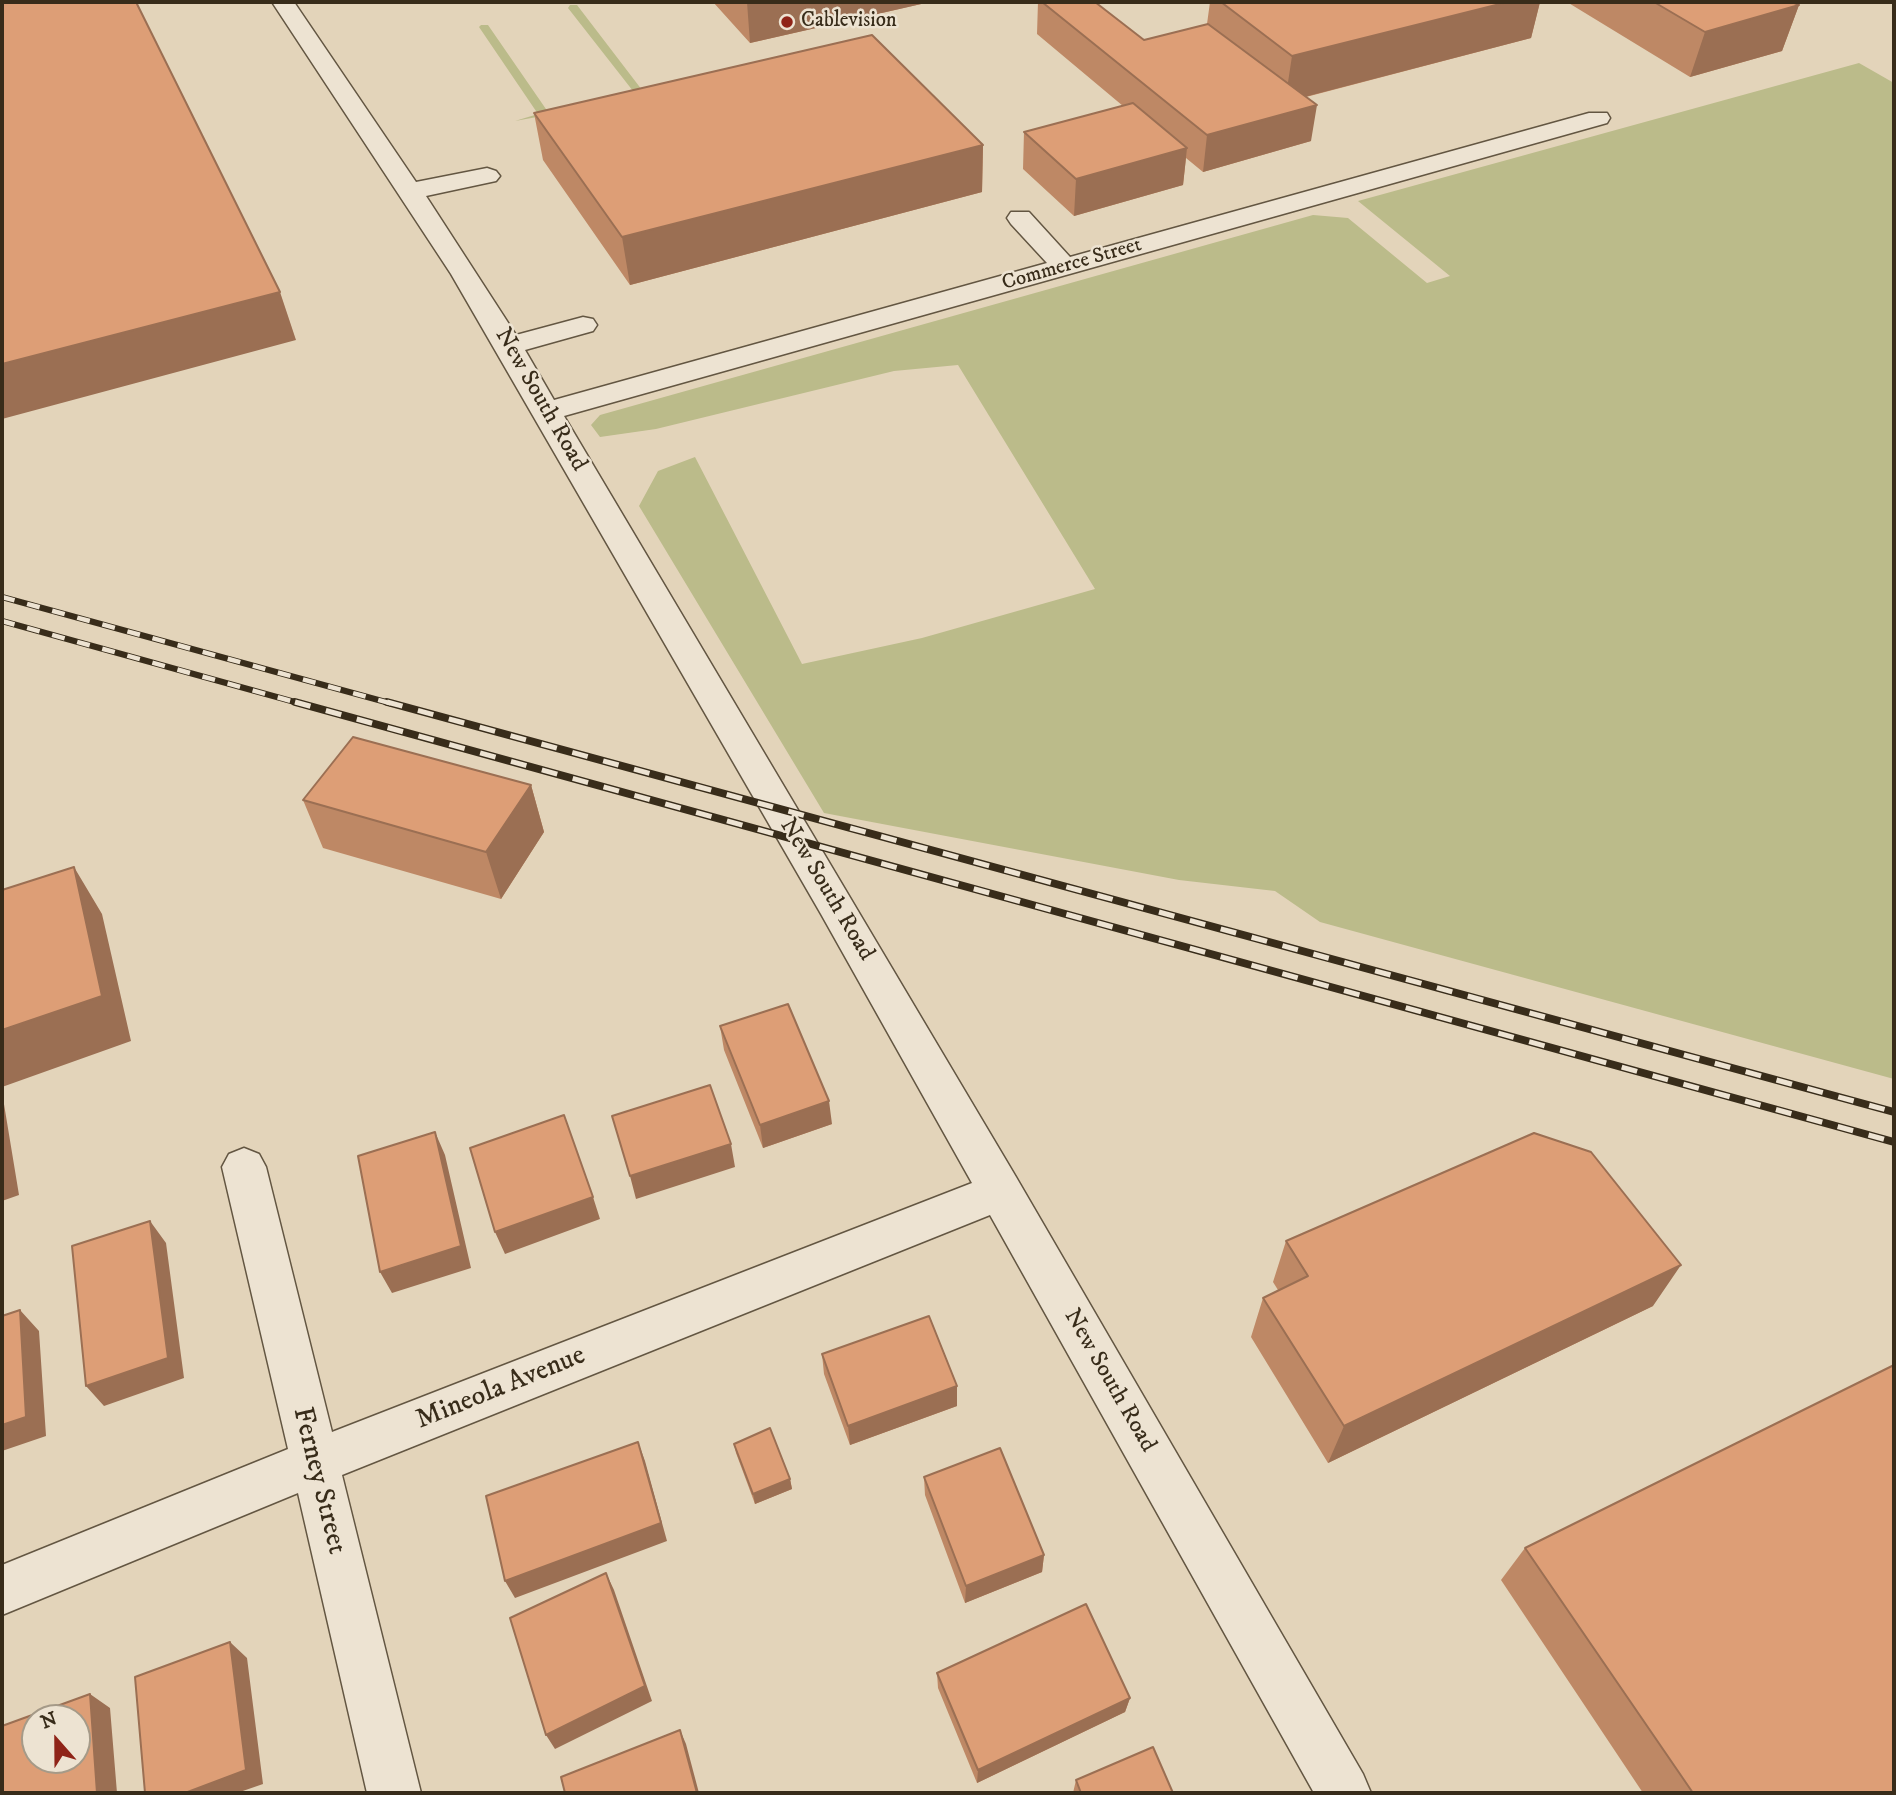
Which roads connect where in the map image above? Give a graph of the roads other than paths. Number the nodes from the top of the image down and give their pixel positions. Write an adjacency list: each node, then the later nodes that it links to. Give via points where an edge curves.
1 (283, 2): 4 (street, New South Road)
2 (1598, 118): 6 (street, Commerce Street)
3 (487, 176): 4 (street)
4 (410, 191): 8 (street, New South Road)
5 (1020, 218): 6 (street)
6 (1065, 267): 9 (street, Commerce Street)
7 (583, 325): 8 (street)
8 (508, 346): 9 (street, New South Road)
9 (547, 411): 11 (street, New South Road)
10 (244, 1167): 12 (street, Ferney Street)
11 (1001, 1191): 12 (street, Mineola Avenue); 15 (street, New South Road)
12 (313, 1463): 13 (street, Mineola Avenue); 14 (street, Ferney Street)
13 (2, 1590)
14 (394, 1793)
15 (1344, 1793)

